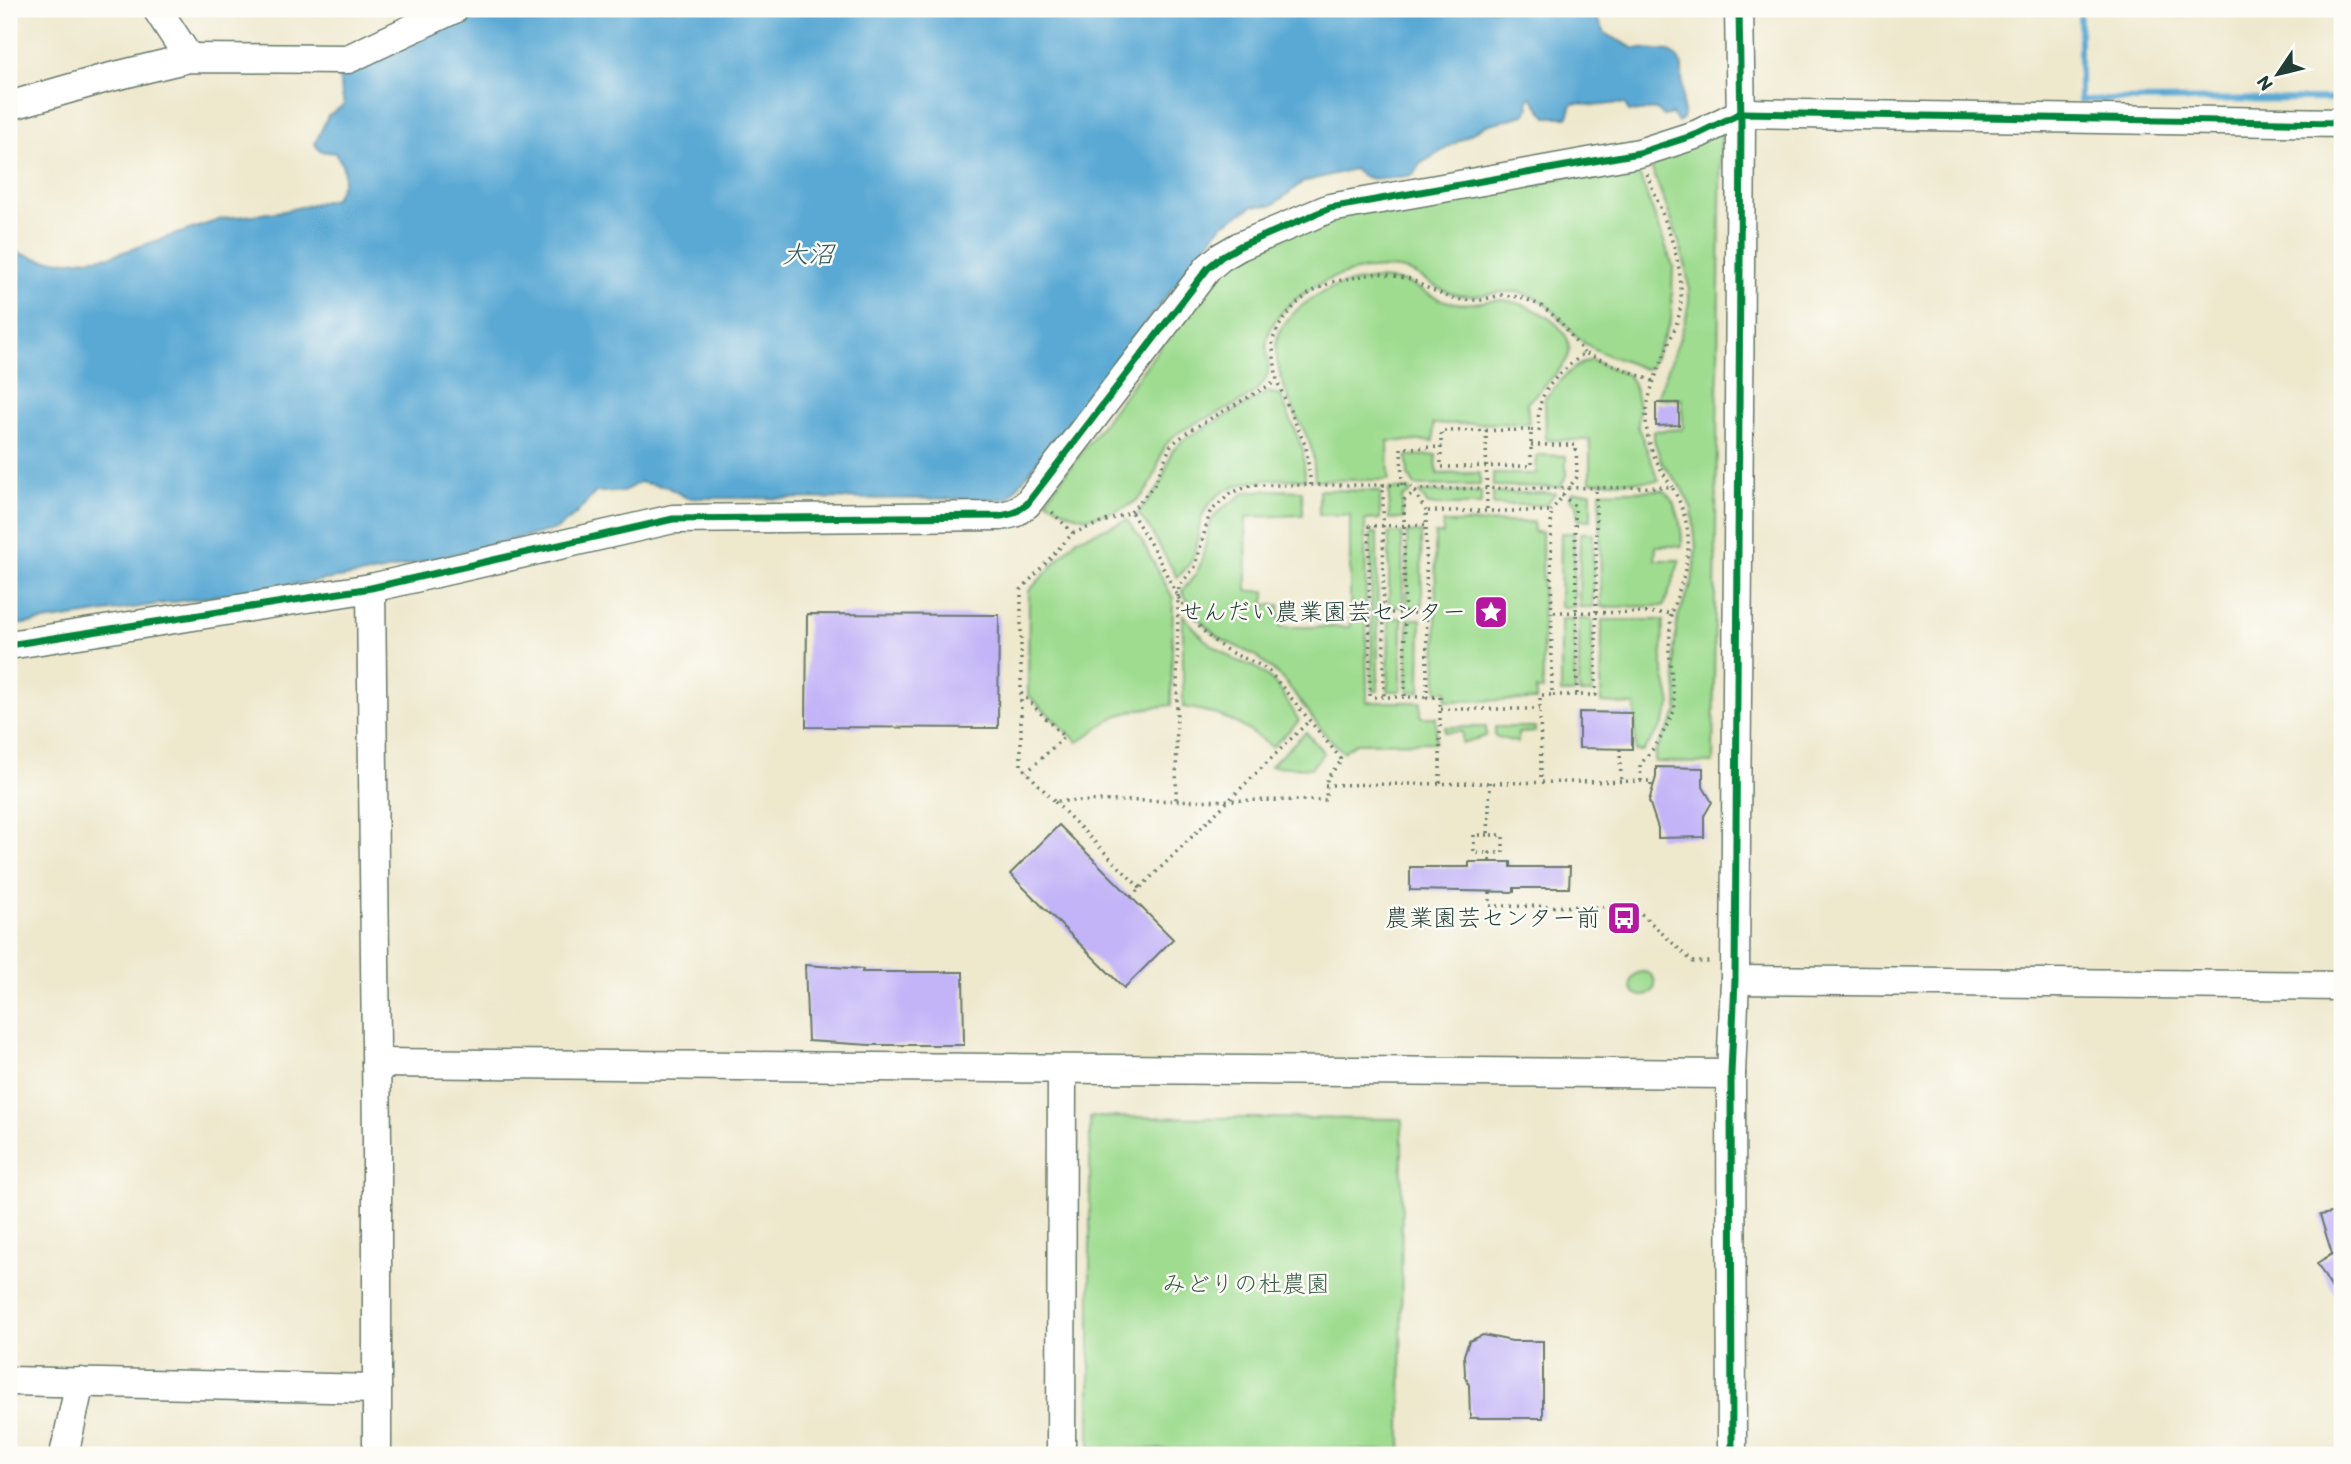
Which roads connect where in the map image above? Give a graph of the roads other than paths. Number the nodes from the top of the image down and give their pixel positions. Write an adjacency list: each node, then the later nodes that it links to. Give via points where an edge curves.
1 (157, 9): 4 (street)
2 (454, 9): 4 (street, via 348,60)
3 (1739, 9): 6 (street)
4 (190, 58): 5 (street)
5 (9, 106)
6 (1741, 113): 7 (street); 8 (street, via 1698,134 1639,153 1330,208 1221,257 1027,504 1014,513 673,519); 10 (street)
7 (2342, 123)
8 (371, 588): 9 (street); 12 (street)
9 (9, 645)
10 (1736, 971): 11 (street); 14 (street)
11 (2342, 986)
12 (376, 1063): 13 (street); 17 (street)
13 (1062, 1070): 14 (street); 20 (street)
14 (1731, 1074): 21 (street)
15 (9, 1381): 16 (street)
16 (80, 1382): 17 (street); 18 (street)
17 (377, 1389): 19 (street)
18 (64, 1455)
19 (377, 1455)
20 (1061, 1455)
21 (1731, 1455)

